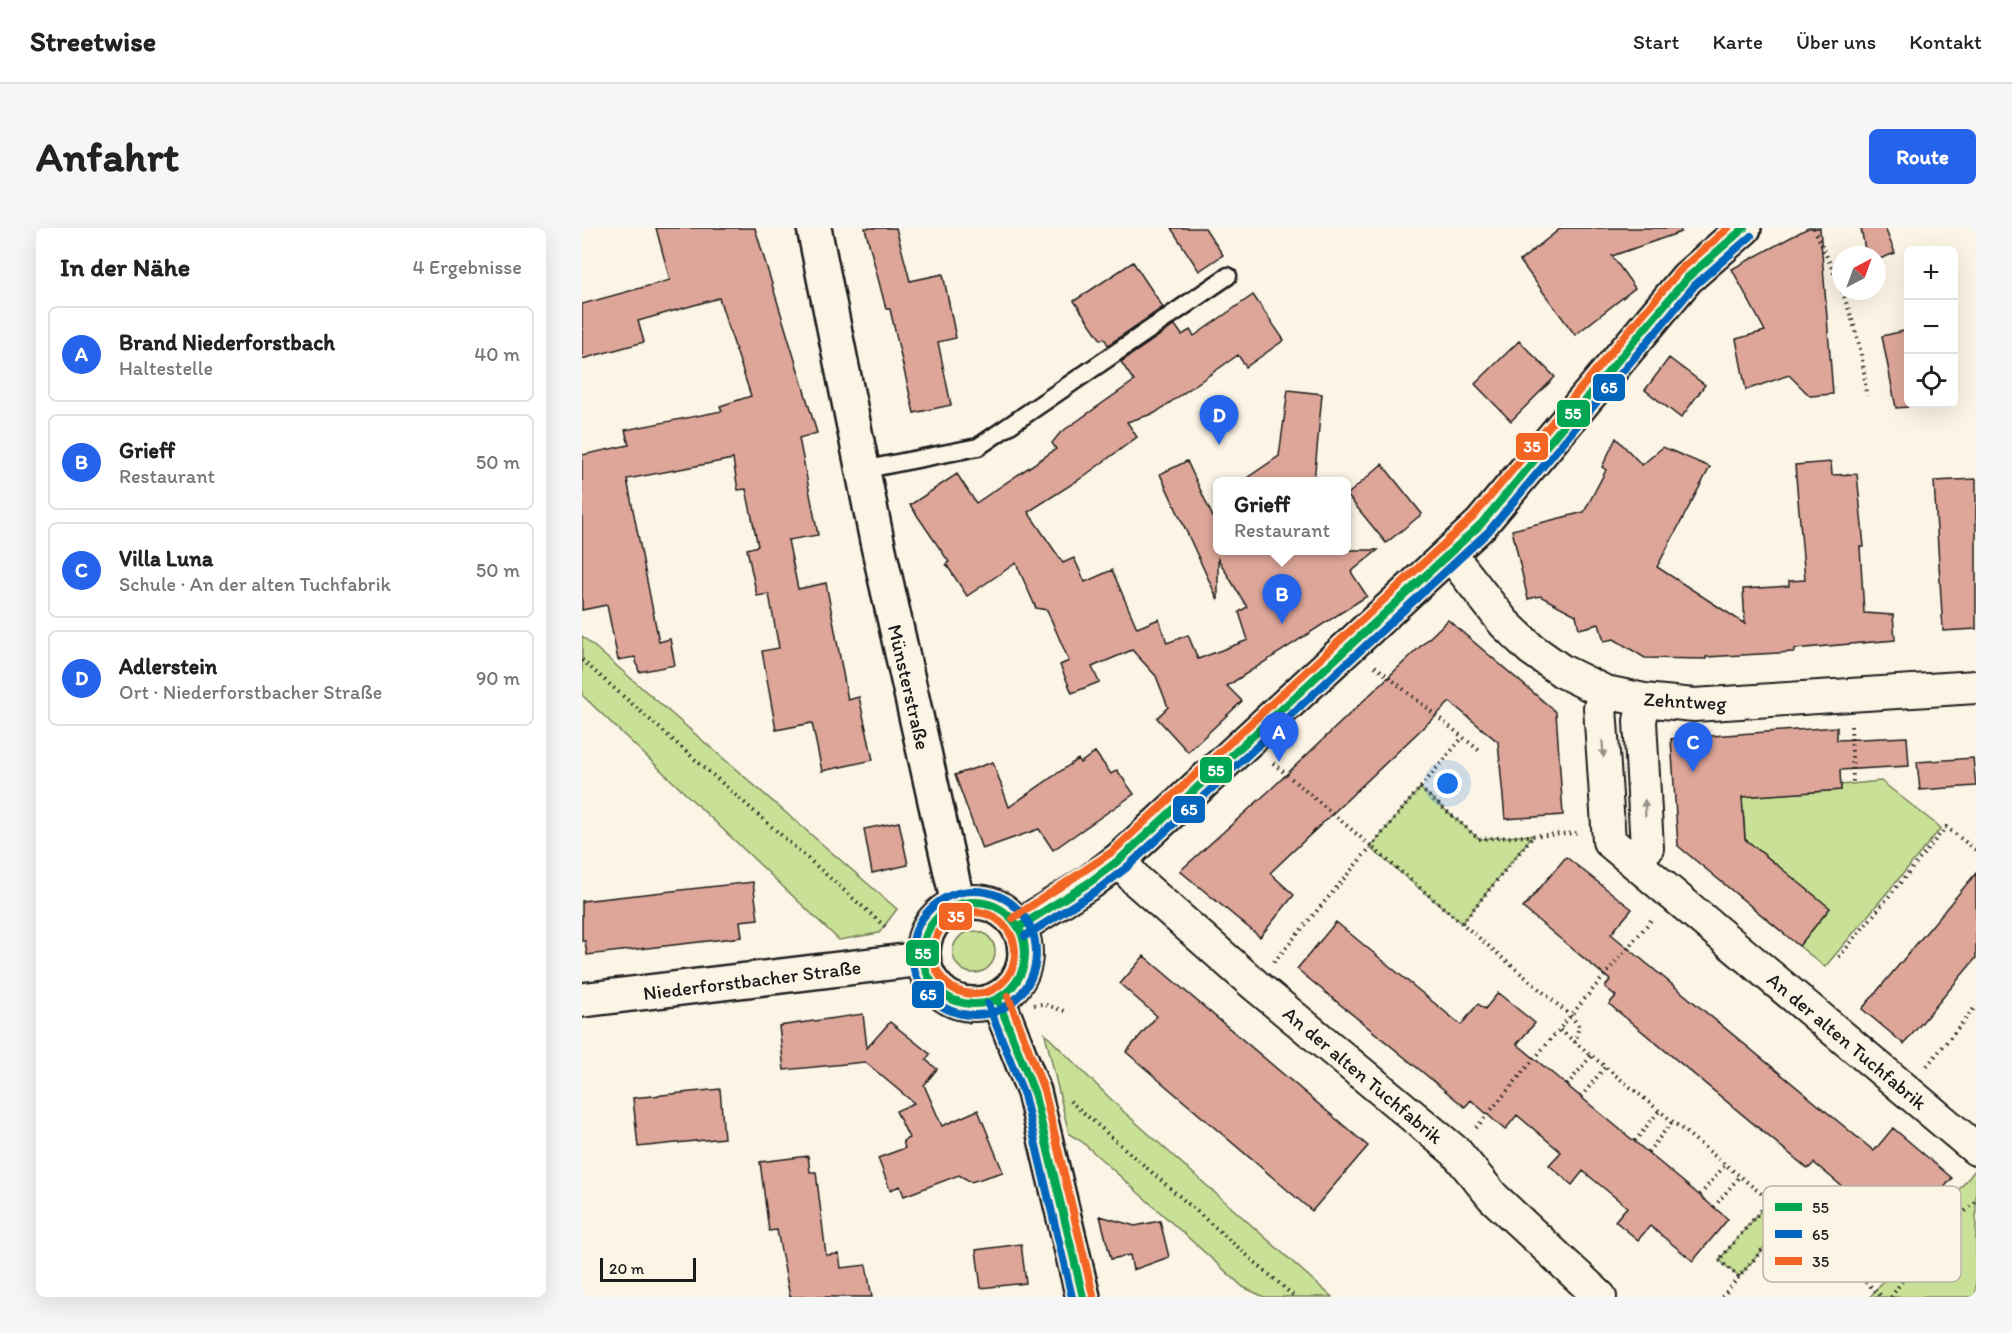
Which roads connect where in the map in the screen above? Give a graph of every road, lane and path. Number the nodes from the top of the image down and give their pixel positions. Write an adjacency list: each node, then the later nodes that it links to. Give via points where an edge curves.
1 (814, 228): 8 (street, Münsterstraße)
2 (1744, 228): 9 (street, via 1687,278 1518,483)
3 (1814, 228): 4 (path)
4 (1832, 269)
5 (1228, 276): 8 (lane, via 978,447)
6 (1845, 300): 7 (path, via 1859,337)
7 (1866, 396)
8 (862, 470): 28 (street, Münsterstraße)
9 (1450, 554): 10 (street); 13 (street, Zehntweg, via 1504,623 1531,649)
10 (1354, 644): 16 (path, via 1368,660); 25 (street)
11 (582, 660): 31 (path)
12 (1976, 687): 14 (street, Zehntweg)
13 (1605, 692): 15 (street, Zehntweg); 21 (street, one-way to 21, via 1600,707)
14 (1850, 696): 15 (street, Zehntweg, via 1694,705); 19 (path)
15 (1644, 700): 26 (street, one-way to 15, via 1647,848 1640,721)
16 (1463, 737): 17 (path); 20 (path)
17 (1481, 752)
18 (1288, 776): 23 (path)
19 (1853, 783)
20 (1420, 788): 22 (path, via 1479,839); 23 (path)
21 (1609, 831): 22 (path); 26 (street, An der alten Tuchfabrik, via 1609,840)
22 (1533, 835): 29 (path)
23 (1370, 848): 29 (path); 32 (path)
24 (1976, 850): 33 (path, via 1946,827)
25 (1119, 860): 30 (street); 52 (street, An der alten Tuchfabrik, via 1137,881 1255,985)
26 (1635, 862): 27 (street, An der alten Tuchfabrik)
27 (1673, 895): 39 (path); 45 (street, An der alten Tuchfabrik)
28 (958, 904): 30 (street, via 992,904); 34 (street, via 942,912 931,924)
29 (1462, 923): 39 (path)
30 (1019, 927): 37 (street, via 1026,947 1023,968 1013,987)
31 (892, 931)
32 (1281, 954)
33 (1839, 957)
34 (913, 960): 35 (street, Niederforstbacher Straße); 37 (street, via 947,997 963,1004); 37 (path, via 907,982 938,1011 981,1026)
35 (582, 1000)
36 (1976, 1006): 45 (path)
37 (1012, 1007): 38 (path, via 1043,1004); 66 (street)
38 (1065, 1011)
39 (1571, 1016): 40 (path); 41 (path, via 1579,1026)
40 (1560, 1030): 41 (path); 52 (path)
41 (1575, 1043): 42 (path)
42 (1591, 1056): 43 (path); 44 (path)
43 (1605, 1067): 46 (path); 48 (path)
44 (1567, 1085)
45 (1906, 1091): 51 (street, An der alten Tuchfabrik)
46 (1581, 1097)
47 (1063, 1100): 67 (path, via 1071,1101)
48 (1659, 1111): 49 (path); 50 (path)
49 (1672, 1122): 53 (path); 54 (path)
50 (1635, 1141)
51 (1976, 1149)
52 (1456, 1152): 68 (street, An der alten Tuchfabrik, via 1493,1197)
53 (1648, 1152)
54 (1725, 1165): 55 (path); 56 (path)
55 (1738, 1177): 57 (path); 59 (path)
56 (1700, 1195)
57 (1763, 1196)
58 (1976, 1201): 61 (path)
59 (1714, 1207)
60 (1763, 1208): 63 (path, via 1719,1260)
61 (1961, 1215)
62 (1763, 1249): 63 (path)
63 (1739, 1277): 69 (path)
64 (1866, 1282): 70 (path)
65 (1902, 1282): 71 (path)
66 (1083, 1297)
67 (1295, 1297)
68 (1600, 1297)
69 (1722, 1297)
70 (1883, 1297)
71 (1892, 1297)

